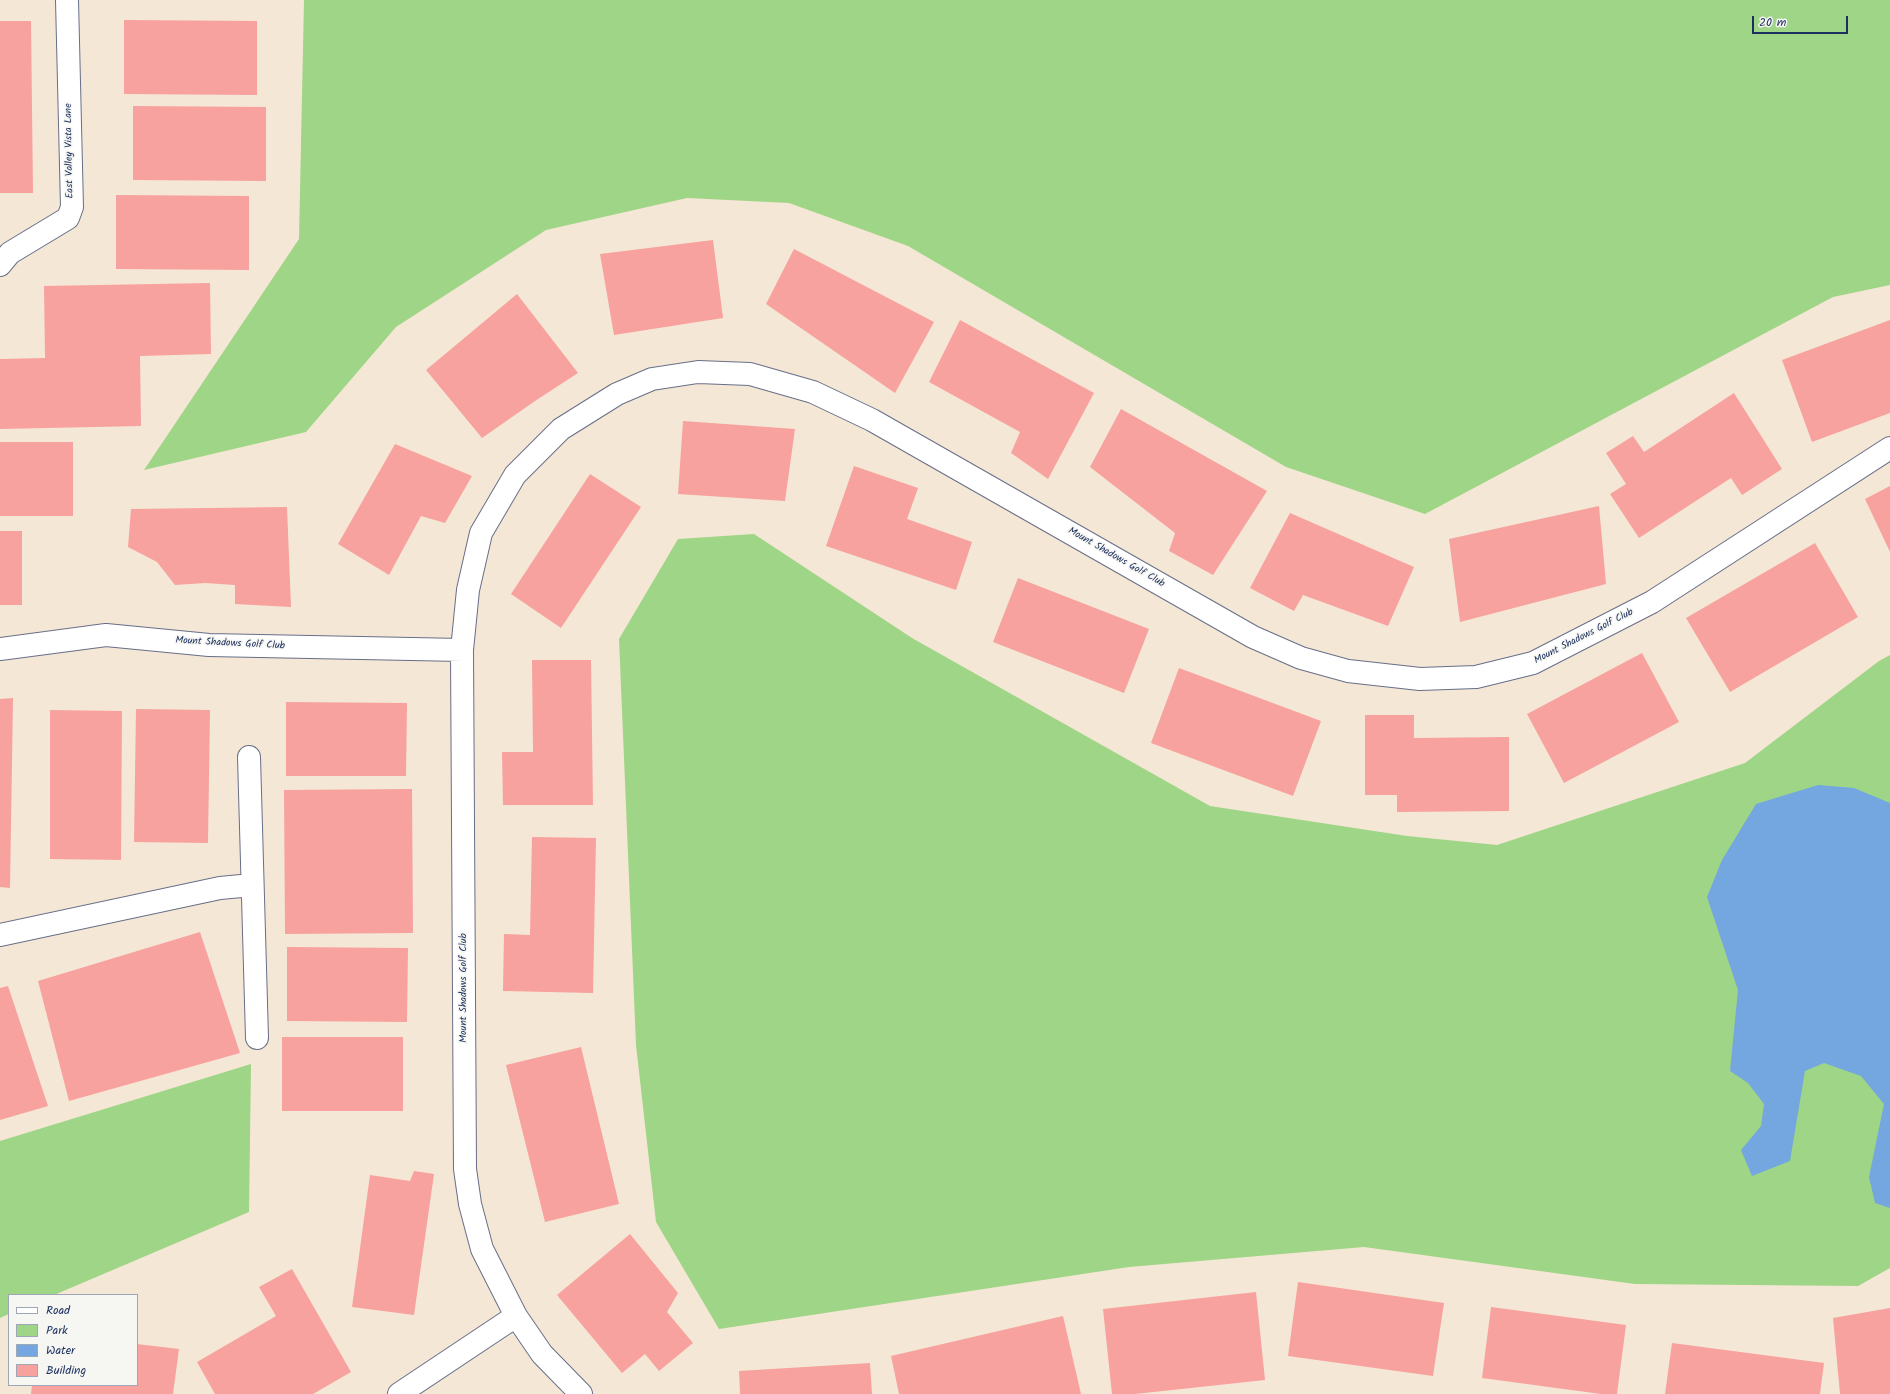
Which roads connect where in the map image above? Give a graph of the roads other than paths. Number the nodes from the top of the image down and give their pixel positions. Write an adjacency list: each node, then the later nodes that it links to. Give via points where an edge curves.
1 (66, 0): 2 (street, East Valley Vista Lane, via 72,207 68,218 10,253)
2 (0, 265)
3 (1890, 448): 5 (street, Mount Shadows Golf Club, via 1652,602 1547,657 1476,677 1420,679 1348,671 1300,658 1253,637 872,420 813,392 750,374 698,372 652,379 617,394 561,430 515,475 481,533 468,590)
4 (0, 649): 5 (street, Mount Shadows Golf Club, via 106,635 209,645)
5 (462, 650): 10 (street, Mount Shadows Golf Club, via 465,1169 470,1204 482,1249)
6 (248, 757): 7 (street)
7 (252, 885): 8 (street, via 220,888); 9 (street)
8 (0, 935)
9 (257, 1038)
10 (516, 1316): 11 (street); 12 (street, Mount Shadows Golf Club, via 542,1354)
11 (399, 1394)
12 (581, 1394)

